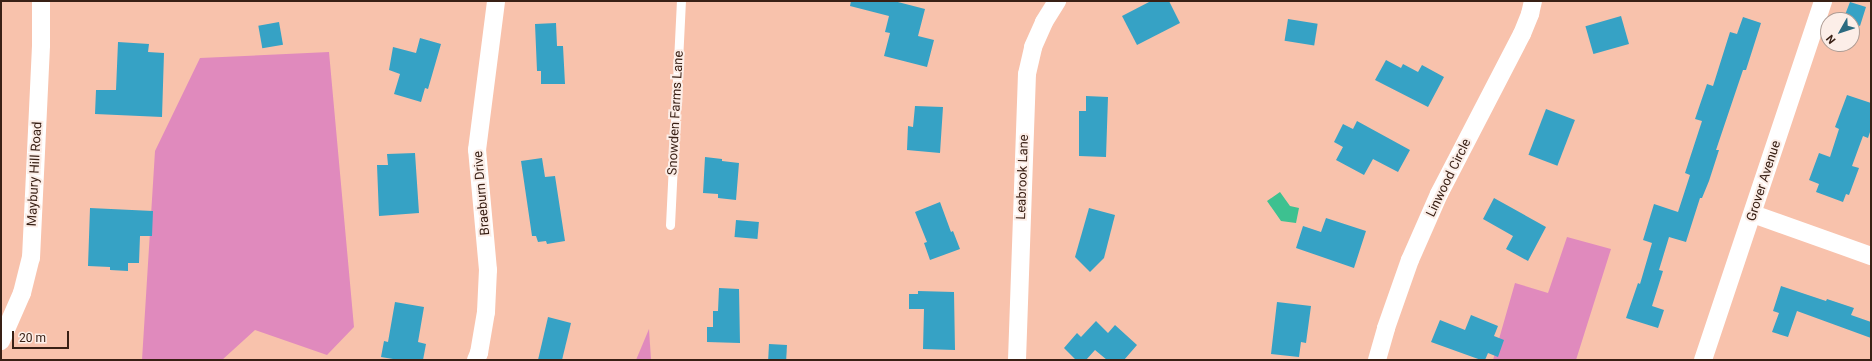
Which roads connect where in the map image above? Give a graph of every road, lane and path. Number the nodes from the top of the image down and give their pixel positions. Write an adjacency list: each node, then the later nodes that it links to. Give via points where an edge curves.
1 (41, 1): 10 (street, Maybury Hill Road, via 31,258 22,292)
2 (496, 1): 11 (street, Braeburn Drive, via 477,150 488,270 486,312)
3 (682, 1): 8 (lane, Snowden Farms Lane)
4 (1057, 1): 12 (street, Leabrook Lane, via 1036,40 1027,74)
5 (1533, 1): 13 (street, Linwood Circle, via 1522,34 1439,194 1410,260)
6 (1823, 1): 7 (street, Grover Avenue)
7 (1753, 214): 9 (street); 14 (street, Grover Avenue)
8 (670, 225)
9 (1871, 256)
10 (1, 341)
11 (476, 360)
12 (1017, 360)
13 (1377, 360)
14 (1703, 360)

